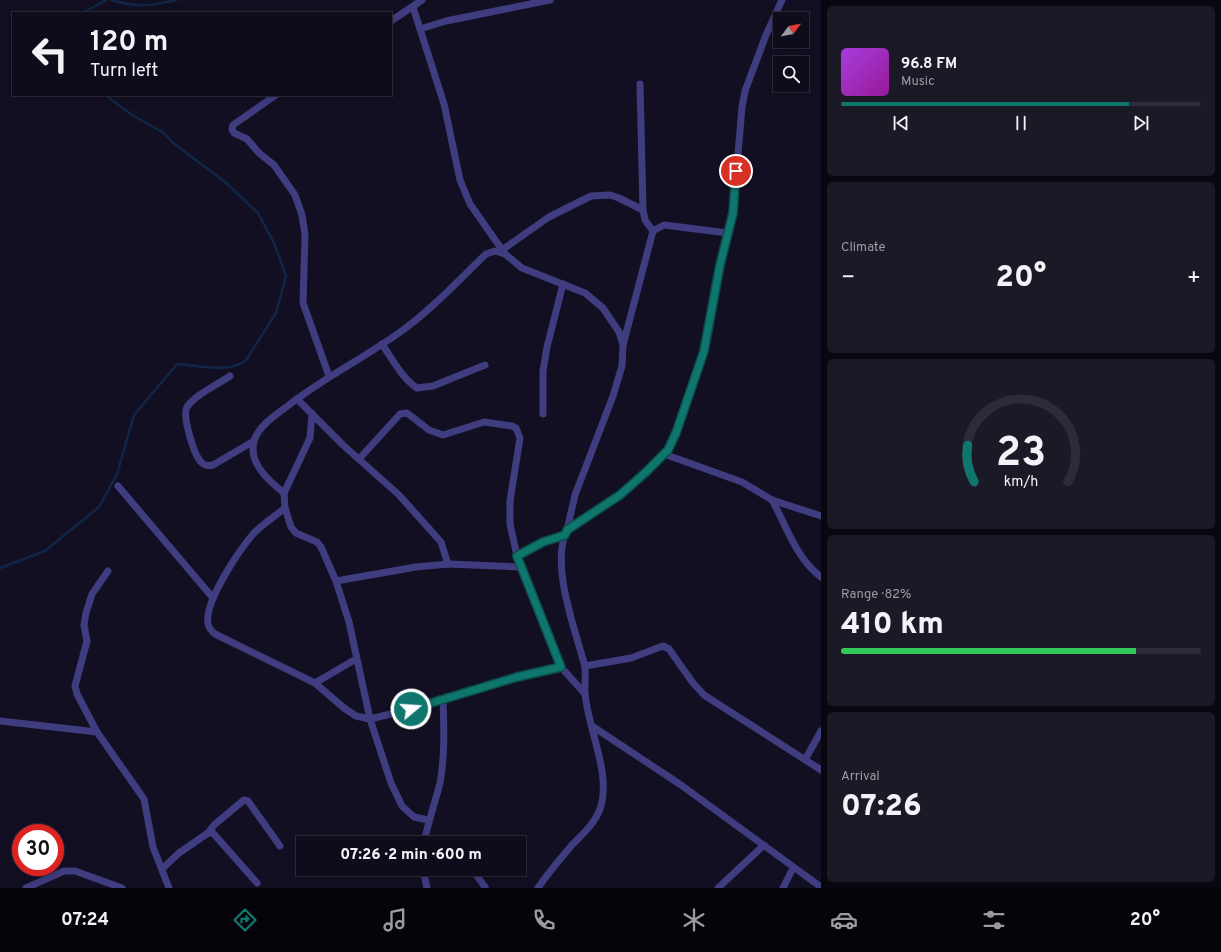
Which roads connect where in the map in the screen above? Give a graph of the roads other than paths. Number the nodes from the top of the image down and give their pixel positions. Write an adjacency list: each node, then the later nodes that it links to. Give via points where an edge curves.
1 (422, 0): 4 (street)
2 (550, 0): 6 (street, via 446,21)
3 (782, 0): 11 (street, via 745,91 733,213)
4 (413, 7): 5 (street); 6 (street)
5 (392, 20)
6 (420, 29): 12 (street, via 444,104 460,180 470,204)
7 (640, 84): 9 (street)
8 (275, 96): 18 (street, via 233,125 232,129 274,165 295,195 302,215 305,236 303,303)
9 (643, 210): 10 (street, via 645,220); 12 (street, via 619,198 591,196 549,217)
10 (653, 231): 11 (street, via 664,225); 15 (street)
11 (728, 233): 23 (street, via 704,351 676,433)
12 (504, 252): 13 (street, via 522,268); 14 (street, via 494,251 486,254 410,324)
13 (564, 284): 15 (street, via 585,293 603,308 619,332); 21 (street, via 543,371)
14 (382, 344): 16 (street, via 411,385 417,388 433,386); 18 (street)
15 (623, 345): 30 (street, via 622,366 613,396 576,495)
16 (485, 365)
17 (230, 376): 22 (street, via 186,408 185,418 190,436 201,462 206,466)
18 (329, 376): 19 (street)
19 (297, 399): 20 (street); 22 (street, via 261,429)
20 (312, 413): 24 (street); 26 (street, via 310,438)
21 (543, 414)
22 (254, 441): 26 (street, via 256,465)
23 (664, 454): 27 (street, via 742,482); 30 (street, via 620,495)
24 (359, 459): 31 (street, via 400,414 407,413 428,430 443,435 484,422 516,428 520,438 510,501 510,524); 32 (street, via 399,495 441,542)
25 (118, 486): 37 (street)
26 (284, 493): 28 (street)
27 (772, 500): 29 (street); 35 (street, via 801,558)
28 (285, 508): 36 (street, via 291,527 296,533 317,542 321,547); 37 (street, via 254,533 226,571)
29 (821, 516)
30 (566, 533): 31 (street); 39 (street, via 562,559 565,595)
31 (517, 556): 33 (street)
32 (448, 564): 33 (street); 36 (street, via 416,566)
33 (521, 567): 40 (street)
34 (108, 571): 48 (street, via 92,594 86,613 84,625 87,641 75,686)
35 (821, 577)
36 (336, 581): 38 (street, via 349,622)
37 (213, 598): 41 (street, via 208,616 209,628 215,634)
38 (356, 659): 41 (street); 44 (street)
39 (585, 666): 42 (street); 49 (street, via 630,658 664,646 704,695 777,743)
40 (561, 667): 42 (street); 43 (street)
41 (315, 683): 44 (street, via 356,716)
42 (585, 694): 46 (street)
43 (443, 699): 44 (street); 51 (street, via 441,774)
44 (370, 719): 51 (street, via 390,783 402,806 414,817)
45 (0, 721): 48 (street)
46 (592, 726): 54 (street, via 681,785); 67 (street, via 602,774 603,796 600,810)
47 (821, 731): 49 (street)
48 (96, 732): 56 (street, via 144,799 153,847)
49 (806, 758): 50 (street)
50 (821, 770)
51 (428, 820): 53 (street)
52 (208, 833): 55 (street, via 244,800 248,801); 56 (street); 60 (street, via 217,836)
53 (425, 836)
54 (764, 845): 57 (street); 68 (street)
55 (280, 846)
56 (162, 868): 64 (street)
57 (793, 868): 61 (street); 69 (street)
58 (424, 876): 65 (street)
59 (477, 876): 66 (street)
60 (257, 883)
61 (821, 887)
62 (26, 888): 63 (street, via 64,871 75,871)
63 (122, 888)
64 (169, 888)
65 (427, 888)
66 (485, 888)
67 (538, 888)
68 (718, 888)
69 (784, 888)

